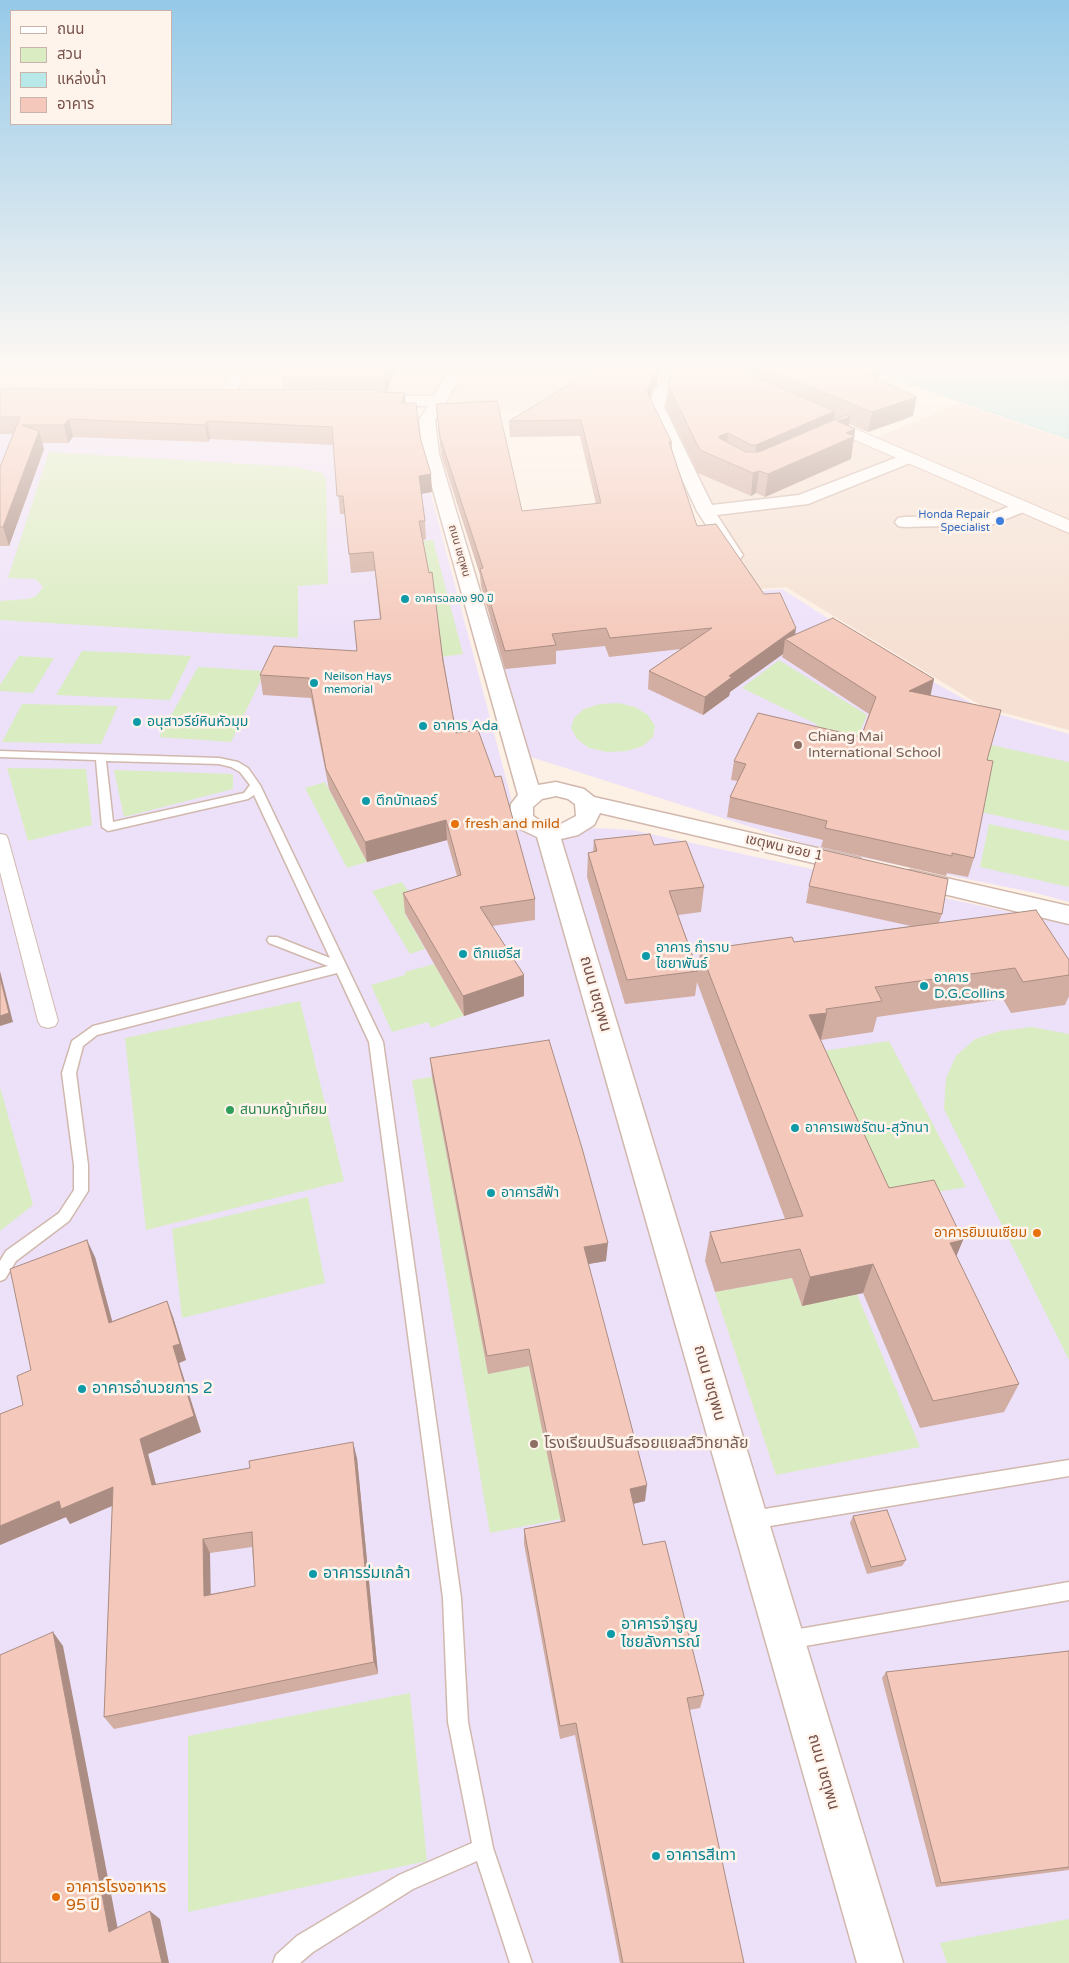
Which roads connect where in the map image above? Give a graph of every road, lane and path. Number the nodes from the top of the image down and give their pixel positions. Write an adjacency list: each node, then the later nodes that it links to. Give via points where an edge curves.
1 (433, 461): 13 (street, ถนน เชตุพน)
2 (681, 461): 6 (street)
3 (902, 461): 6 (street, via 802,500)
4 (915, 461): 5 (main road)
5 (1020, 507): 7 (street, via 991,520); 8 (main road)
6 (706, 511): 9 (street)
7 (904, 522)
8 (1069, 527)
9 (742, 566)
10 (0, 755): 11 (lane)
11 (101, 758): 12 (lane, via 219,761 244,770); 12 (lane, via 108,827 248,796)
12 (255, 785): 19 (lane)
13 (530, 796): 14 (street, via 556,789 576,794); 15 (street, via 522,804 522,818)
14 (586, 802): 15 (street, via 589,813 579,826); 17 (street, เชตุพน ซอย 1)
15 (547, 832): 23 (street, ถนน เชตุพน)
16 (0, 839): 20 (street)
17 (1069, 914)
18 (273, 940): 19 (lane)
19 (342, 967): 21 (lane, via 93,1031 77,1044 69,1074 81,1166 81,1191 64,1217 11,1256); 26 (lane, via 376,1042 452,1598 458,1722)
20 (48, 1021)
21 (0, 1274)
22 (1069, 1468): 23 (lane)
23 (750, 1520): 25 (street, ถนน เชตุพน)
24 (1069, 1591): 25 (lane)
25 (785, 1641): 29 (street, ถนน เชตุพน)
26 (483, 1848): 27 (lane, via 406,1882 305,1944); 28 (lane)
27 (284, 1963)
28 (521, 1963)
29 (880, 1963)

